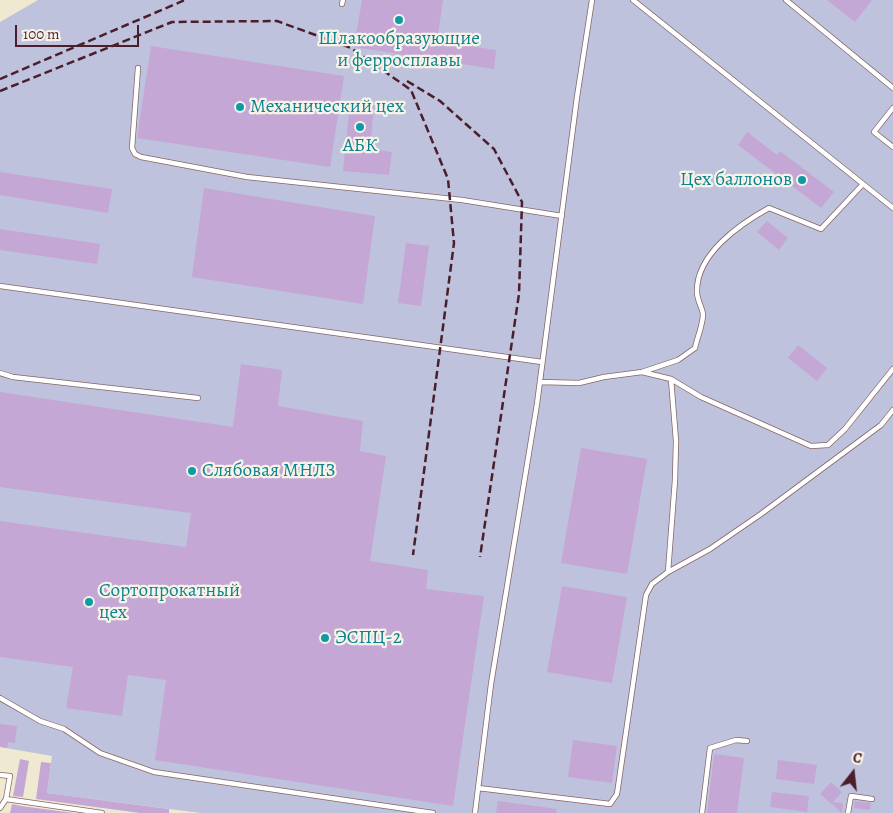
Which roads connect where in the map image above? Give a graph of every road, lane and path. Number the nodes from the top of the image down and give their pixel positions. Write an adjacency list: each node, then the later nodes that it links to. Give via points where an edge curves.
1 (592, 0): 10 (lane)
2 (633, 0): 8 (lane)
3 (786, 0): 5 (lane)
4 (138, 68): 10 (lane, via 132,148 141,157 247,177 462,200)
5 (893, 88)
6 (893, 108): 7 (lane, via 874,132)
7 (893, 147)
8 (863, 184): 9 (lane); 14 (lane, via 821,229 769,208 748,219 716,247 701,273 697,292 703,315 695,348 678,360)
9 (893, 208)
10 (562, 216): 12 (lane)
11 (0, 286): 12 (lane)
12 (542, 362): 17 (lane)
13 (893, 369): 16 (lane, via 845,429 828,445 810,446 701,397)
14 (642, 372): 16 (lane); 17 (lane, via 579,384)
15 (0, 373): 18 (lane)
16 (671, 378): 20 (lane, via 676,470)
17 (540, 382): 24 (lane)
18 (198, 398)
19 (893, 410): 20 (lane, via 881,425 761,514)
20 (668, 572): 24 (lane, via 652,584 646,595 617,794 610,804)
21 (0, 698): 29 (lane, via 40,721 64,729 100,753 154,772)
22 (747, 741): 31 (lane, via 736,740 710,748)
23 (0, 774): 26 (lane, via 10,776)
24 (478, 788): 30 (lane)
25 (872, 799): 32 (lane, via 851,796)
26 (6, 800): 27 (lane); 28 (lane)
27 (0, 808)
28 (102, 813)
29 (433, 813)
30 (475, 813)
31 (702, 813)
32 (848, 813)

